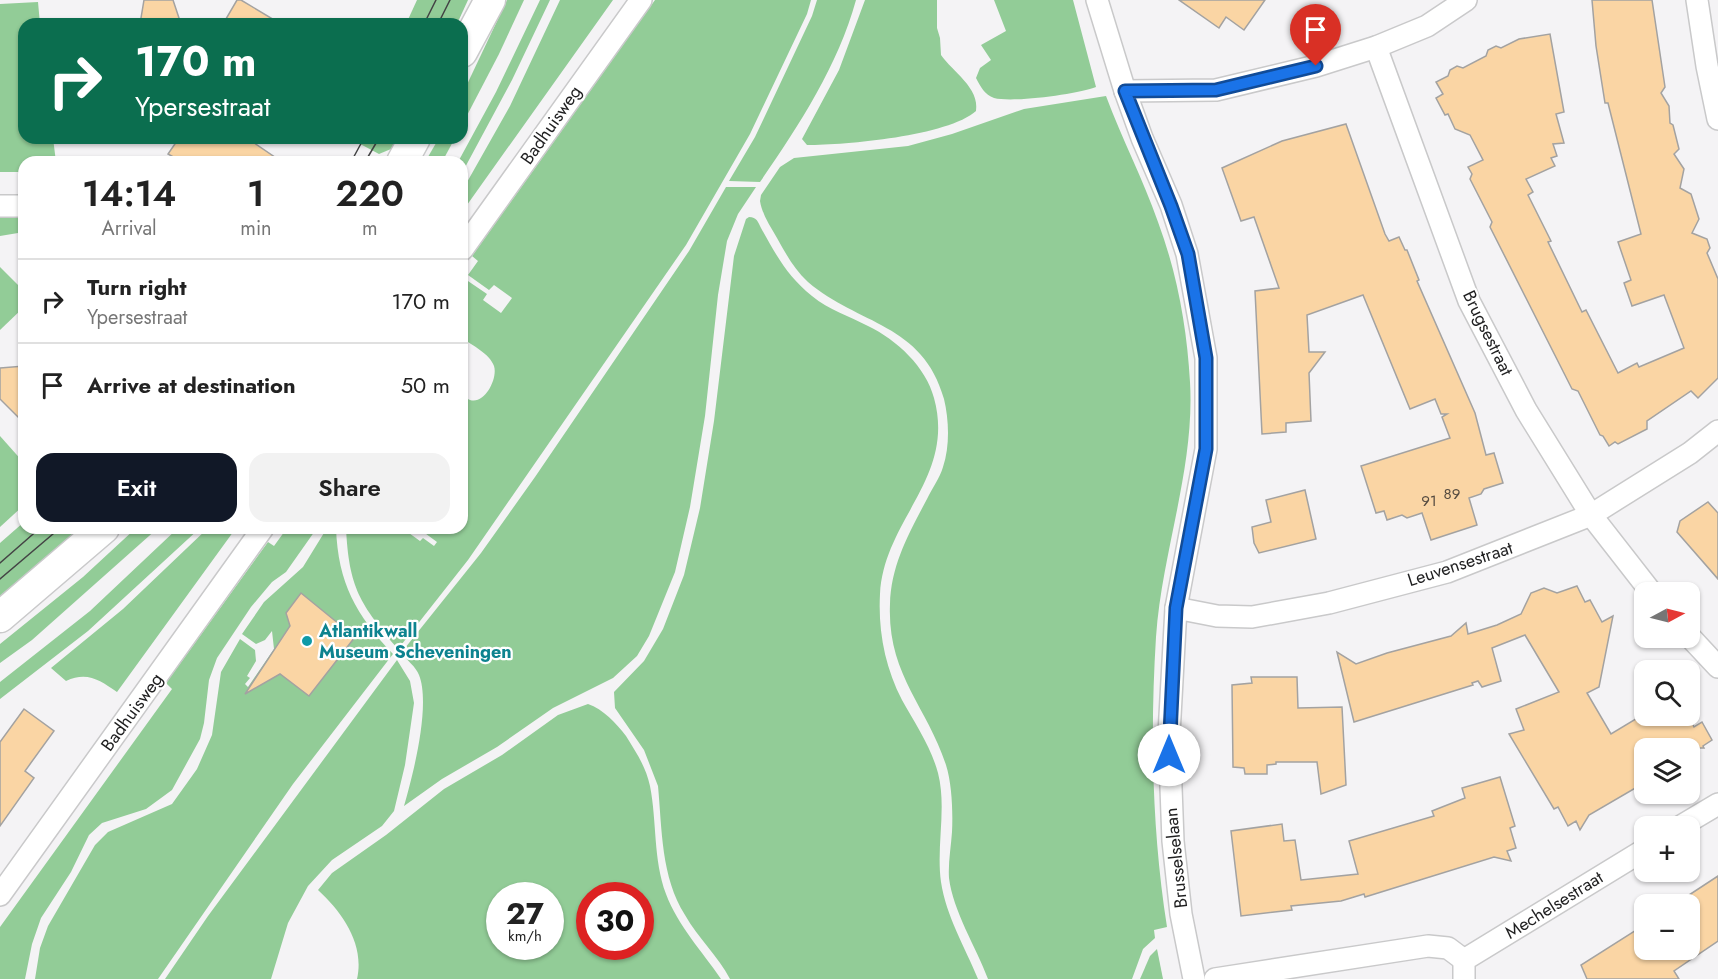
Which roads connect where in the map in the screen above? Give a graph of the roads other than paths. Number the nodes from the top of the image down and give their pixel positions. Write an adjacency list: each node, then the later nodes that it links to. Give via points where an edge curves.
1 (490, 0): 6 (main road)
2 (640, 0): 12 (street, Badhuisweg)
3 (1097, 0): 8 (street, Brusselselaan)
4 (1466, 0): 7 (street, via 1427,26)
5 (1697, 0): 9 (street)
6 (468, 41)
7 (1376, 47): 8 (street, via 1216,90); 14 (street, Brugsestraat, via 1469,301 1526,410)
8 (1125, 91): 18 (street, Brusselselaan, via 1188,254 1206,358 1206,449)
9 (1718, 119)
10 (0, 206): 11 (street)
11 (18, 206)
12 (468, 242)
13 (1718, 431): 14 (street, Leuvensestraat)
14 (1591, 515): 17 (street, Brugsestraat); 18 (street, Leuvensestraat, via 1447,572 1329,603 1252,617 1217,616)
15 (97, 534): 19 (main road)
16 (259, 534): 25 (street, Badhuisweg)
17 (1643, 582)
18 (1176, 608): 27 (street, Brusselselaan, via 1170,797 1181,914)
19 (0, 617)
20 (1700, 648): 21 (street)
21 (1718, 667)
22 (1718, 804): 23 (street)
23 (1698, 816)
24 (1634, 857): 26 (street, Mechelsestraat)
25 (0, 895)
26 (1464, 970): 28 (street, Mechelsestraat, via 1448,948 1428,946)
27 (1194, 979)
28 (1215, 979)

